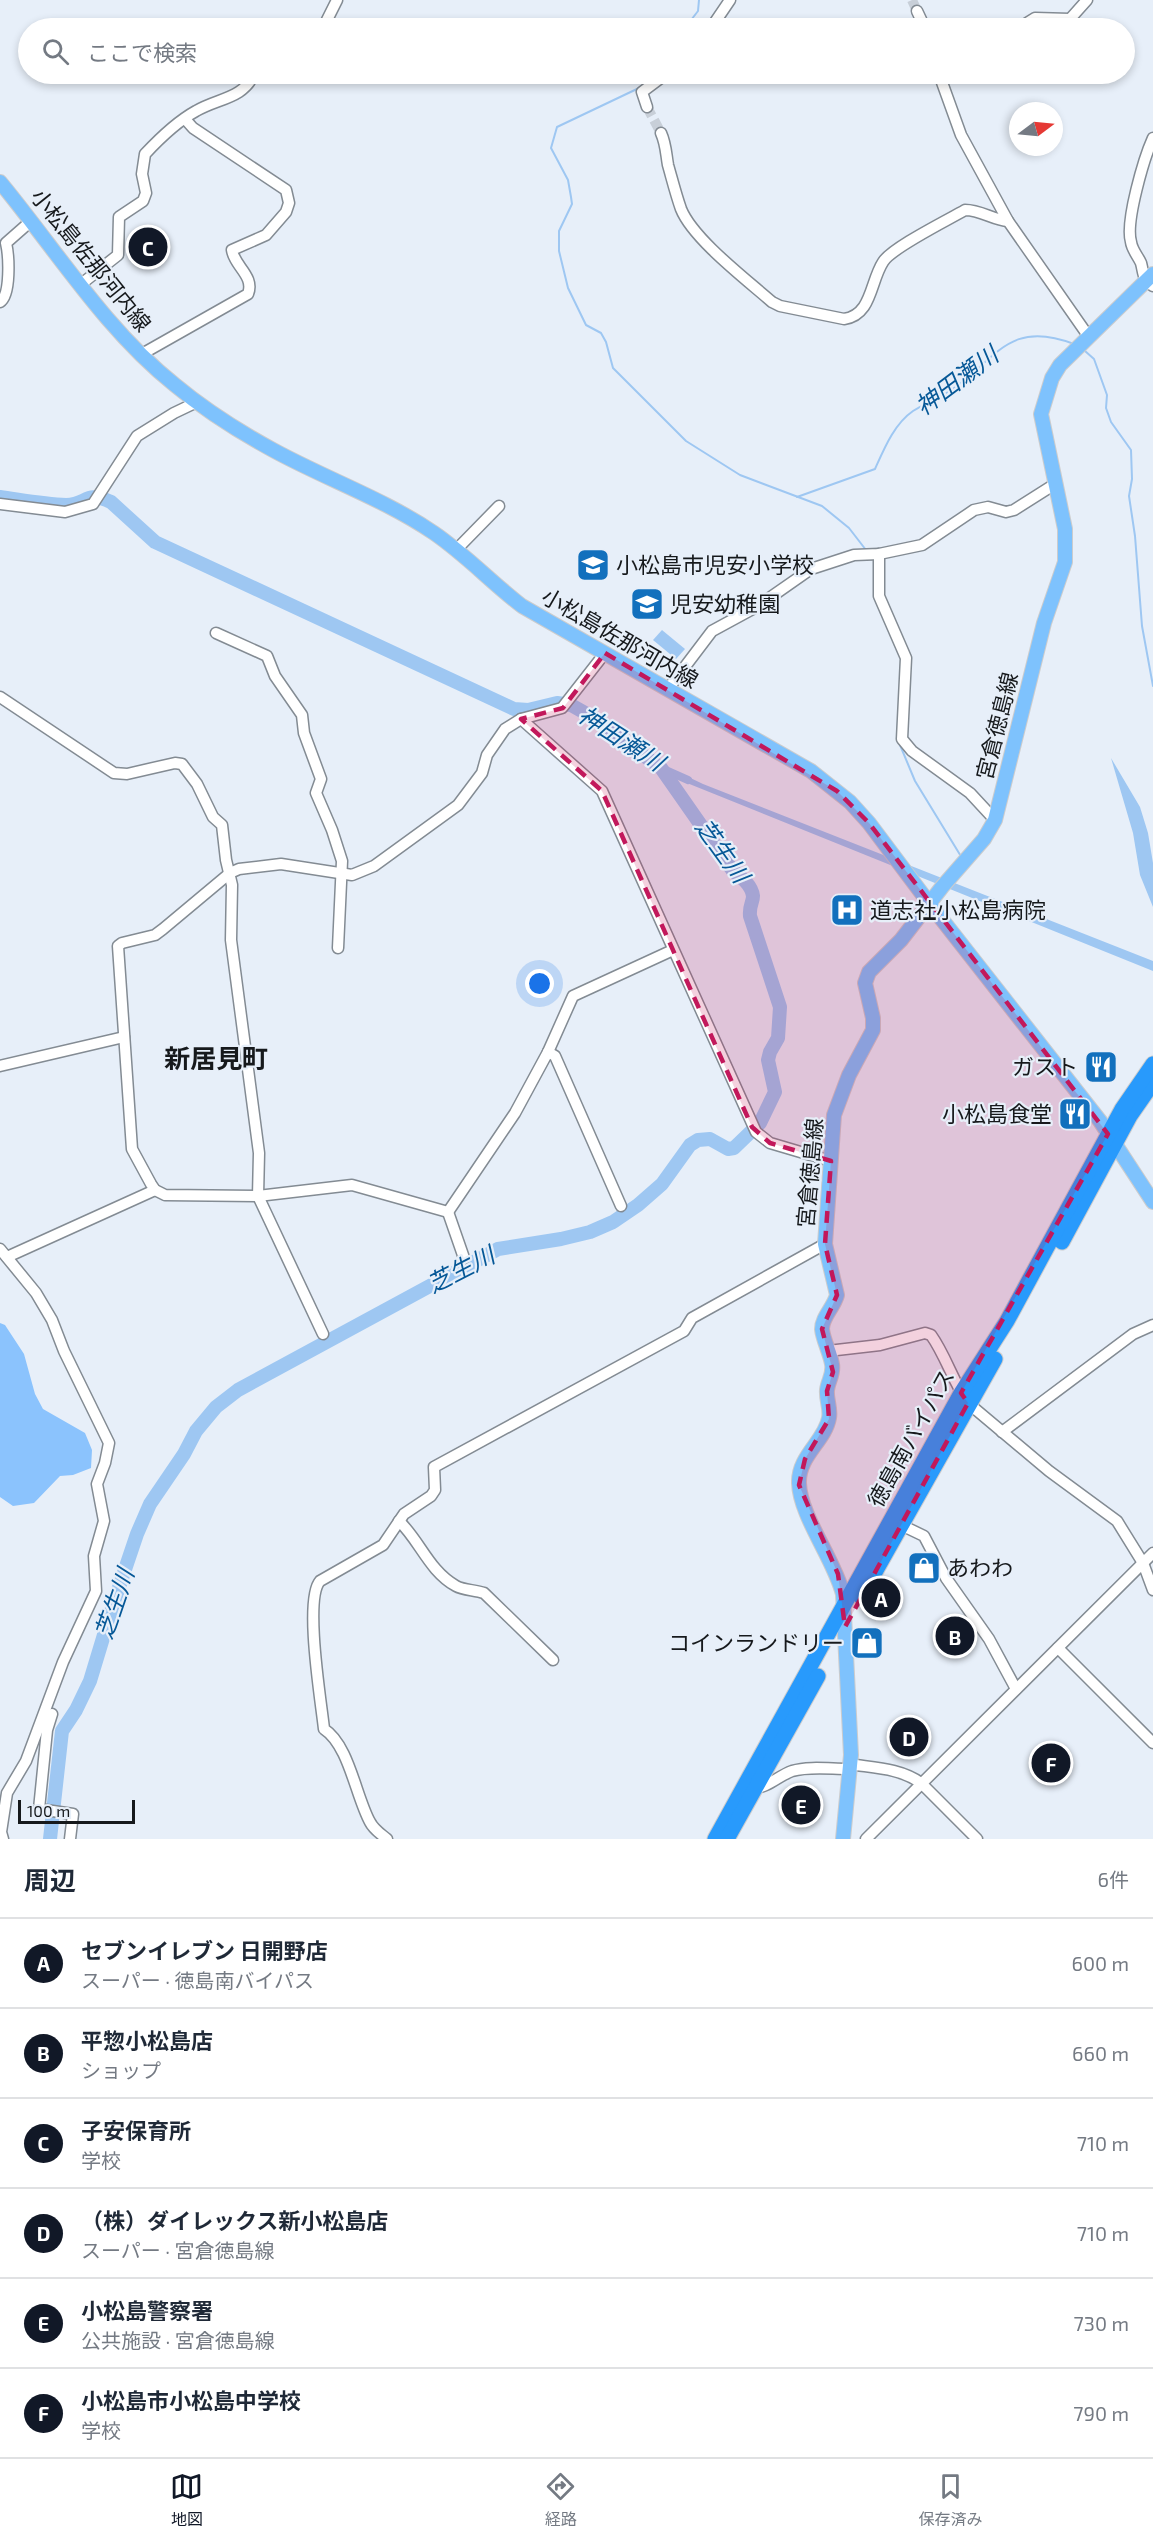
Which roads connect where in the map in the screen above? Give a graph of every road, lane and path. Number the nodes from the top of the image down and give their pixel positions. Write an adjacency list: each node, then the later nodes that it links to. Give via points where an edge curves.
1 (337, 0): 5 (street)
2 (730, 0): 6 (street)
3 (1087, 0): 8 (street)
4 (917, 11): 7 (street)
5 (328, 18)
6 (718, 18)
7 (920, 18)
8 (1071, 18)
9 (249, 84): 13 (street, via 239,93)
10 (653, 84): 12 (street, via 642,92)
11 (945, 84): 18 (street, via 961,135)
12 (647, 107)
13 (185, 119): 20 (street, via 145,154 142,174 146,193 142,201 119,217 118,255); 23 (street, via 286,190 289,203 266,235 232,250 251,287 248,294)
14 (661, 133): 18 (street, via 688,222 726,262 780,306 844,320 851,318 864,308 883,261 895,251 965,210)
15 (1153, 138): 19 (street, via 1134,200 1130,234)
16 (0, 182): 17 (main road, 小松島佐那河内線)
17 (31, 221): 20 (main road, 小松島佐那河内線); 21 (street, via 6,243 9,260 5,297)
18 (1008, 221): 22 (street)
19 (1151, 281): 22 (main road, 宮倉徳島線)
20 (80, 285): 23 (main road, 小松島佐那河内線)
21 (0, 302)
22 (1089, 337): 25 (main road, 宮倉徳島線, via 1060,364 1043,400 1043,430)
23 (142, 354): 24 (main road, 小松島佐那河内線)
24 (197, 402): 26 (street, via 137,436 93,504 65,512); 28 (main road, 小松島佐那河内線, via 275,451 363,492)
25 (1055, 484): 29 (street, via 1014,510 974,510 922,545); 35 (main road, 宮倉徳島線, via 1065,529 1065,562 1044,623)
26 (0, 504)
27 (499, 506): 28 (street)
28 (456, 550): 31 (main road, 小松島佐那河内線, via 522,606)
29 (879, 554): 32 (street, via 854,555 823,564 729,620 712,631); 35 (street, via 879,596 906,658 902,739 912,751 970,793)
30 (216, 633): 37 (street, via 267,656 275,676 301,712 304,733 321,778 316,793 334,836)
31 (605, 653): 32 (main road, 小松島佐那河内線); 34 (street, via 566,703)
32 (668, 689): 38 (main road, 小松島佐那河内線, via 811,771 850,802)
33 (0, 697): 36 (street, via 114,773 182,764 213,817 222,825)
34 (521, 719): 37 (street, via 505,729 494,744 482,773 458,805 374,866 352,875); 40 (street, via 602,791)
35 (995, 820): 38 (main road, 宮倉徳島線, via 984,839)
36 (230, 873): 37 (street, via 281,864); 41 (street, via 164,930 118,946); 49 (street, via 231,940 259,1153)
37 (342, 873): 39 (street)
38 (929, 903): 46 (main road, 小松島佐那河内線); 47 (main road, 宮倉徳島線, via 901,940 869,972 865,983 873,1030 849,1075 834,1115)
39 (338, 948)
40 (673, 950): 42 (street, via 573,996); 47 (street, via 754,1129 770,1143)
41 (124, 1036): 44 (street); 48 (street, via 132,1149)
42 (548, 1052): 51 (street, via 555,1056); 52 (street, via 515,1113)
43 (1153, 1064): 46 (highway, 徳島南バイパス, via 1122,1109)
44 (0, 1066)
45 (1153, 1083): 46 (highway, 徳島南バイパス)
46 (1112, 1140): 50 (main road, 小松島佐那河内線); 59 (highway, 徳島南バイパス, via 1032,1296)
47 (831, 1161): 53 (main road, 宮倉徳島線)
48 (155, 1190): 49 (street, via 165,1194); 54 (street)
49 (258, 1196): 52 (street, via 352,1185); 57 (street)
50 (1153, 1202)
51 (621, 1206)
52 (448, 1212): 55 (street)
53 (825, 1244): 58 (main road, 宮倉徳島線, via 837,1295 822,1329); 61 (street, via 692,1318 684,1330 434,1467 435,1490)
54 (4, 1253): 71 (street, via 52,1320 109,1443 97,1484 104,1521 94,1556 96,1591 63,1662)
55 (464, 1258)
56 (1153, 1325): 60 (street, via 1133,1334)
57 (323, 1334)
58 (828, 1351): 59 (street, via 880,1345 925,1333 932,1335); 66 (main road, 宮倉徳島線, via 833,1372 827,1391 829,1419 805,1459 799,1485 802,1500 838,1574)
59 (965, 1398): 60 (street); 62 (highway, 徳島南バイパス); 66 (highway, 徳島南バイパス)
60 (1002, 1432): 64 (street, via 1117,1521)
61 (399, 1521): 69 (street, via 431,1565 458,1588 484,1593); 79 (street, via 382,1545 315,1586 312,1611 324,1729 343,1756 369,1821)
62 (901, 1525): 67 (highway, 徳島南バイパス); 70 (street, via 924,1536)
63 (1153, 1553): 64 (street)
64 (1143, 1563): 65 (street); 68 (street)
65 (1153, 1590)
66 (844, 1607): 67 (main road, 宮倉徳島線); 75 (highway, 徳島南バイパス)
67 (845, 1627): 73 (main road, 宮倉徳島線, via 851,1755); 75 (highway, 徳島南バイパス)
68 (1058, 1648): 70 (street); 72 (street)
69 (553, 1660)
70 (1016, 1689): 74 (street)
71 (48, 1706): 76 (street); 78 (street, via 54,1710 47,1730 39,1809 73,1814)
72 (1153, 1743)
73 (848, 1766): 74 (street, via 899,1772); 75 (street, via 796,1770); 82 (main road, 宮倉徳島線)
74 (921, 1783): 83 (street); 84 (street)
75 (750, 1787): 80 (highway, 徳島南バイパス); 81 (highway, 徳島南バイパス)
76 (1, 1813): 77 (street)
77 (3, 1839)
78 (70, 1839)
79 (387, 1839)
80 (715, 1839)
81 (727, 1839)
82 (843, 1839)
83 (866, 1839)
84 (977, 1839)

